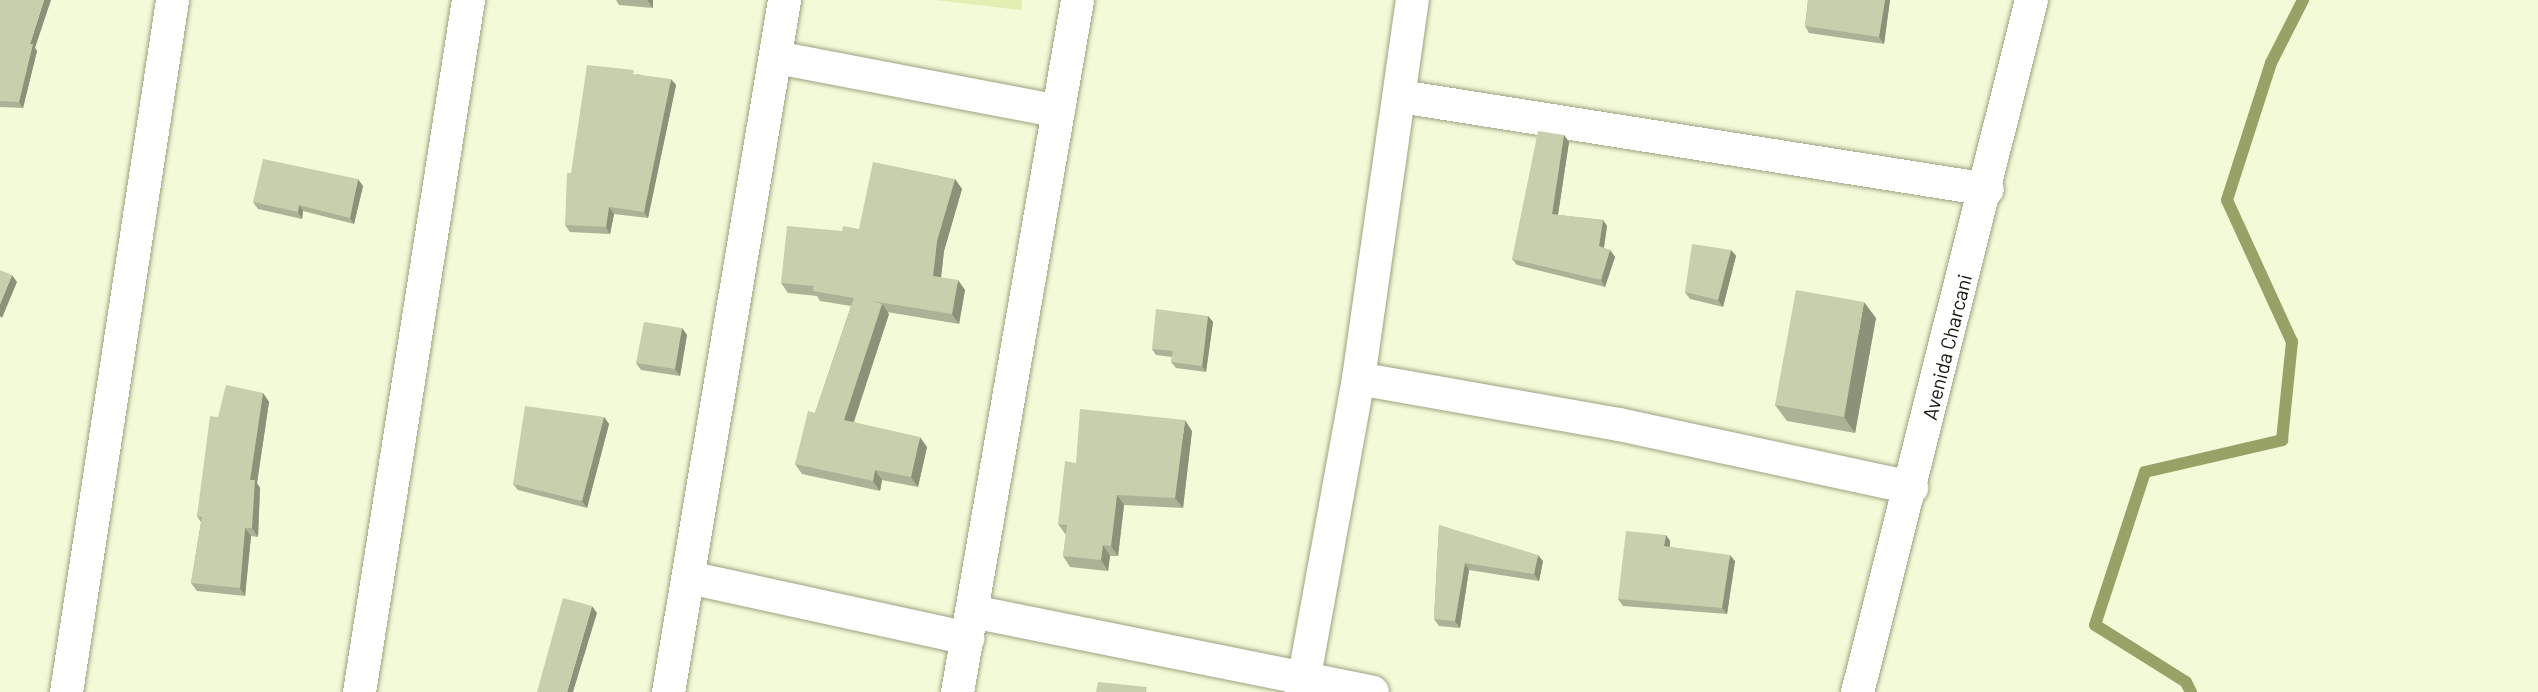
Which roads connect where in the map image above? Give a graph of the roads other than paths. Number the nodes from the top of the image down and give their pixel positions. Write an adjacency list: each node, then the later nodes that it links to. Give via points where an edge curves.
1 (172, 0): 16 (street)
2 (468, 0): 17 (street)
3 (784, 0): 7 (street)
4 (1077, 0): 9 (street)
5 (1412, 0): 8 (street)
6 (2031, 0): 10 (street, Avenida Charcani)
7 (776, 57): 9 (street); 13 (street)
8 (1400, 96): 10 (street); 11 (street)
9 (1058, 111): 14 (street)
10 (1987, 189): 12 (street, Avenida Charcani)
11 (1358, 378): 12 (street, via 1618,424); 15 (street)
12 (1911, 487): 21 (street, Avenida Charcani)
13 (688, 577): 14 (street); 18 (street)
14 (970, 625): 15 (street); 19 (street)
15 (1302, 686): 20 (street)
16 (66, 692)
17 (359, 692)
18 (668, 692)
19 (957, 692)
20 (1372, 692)
21 (1857, 692)

